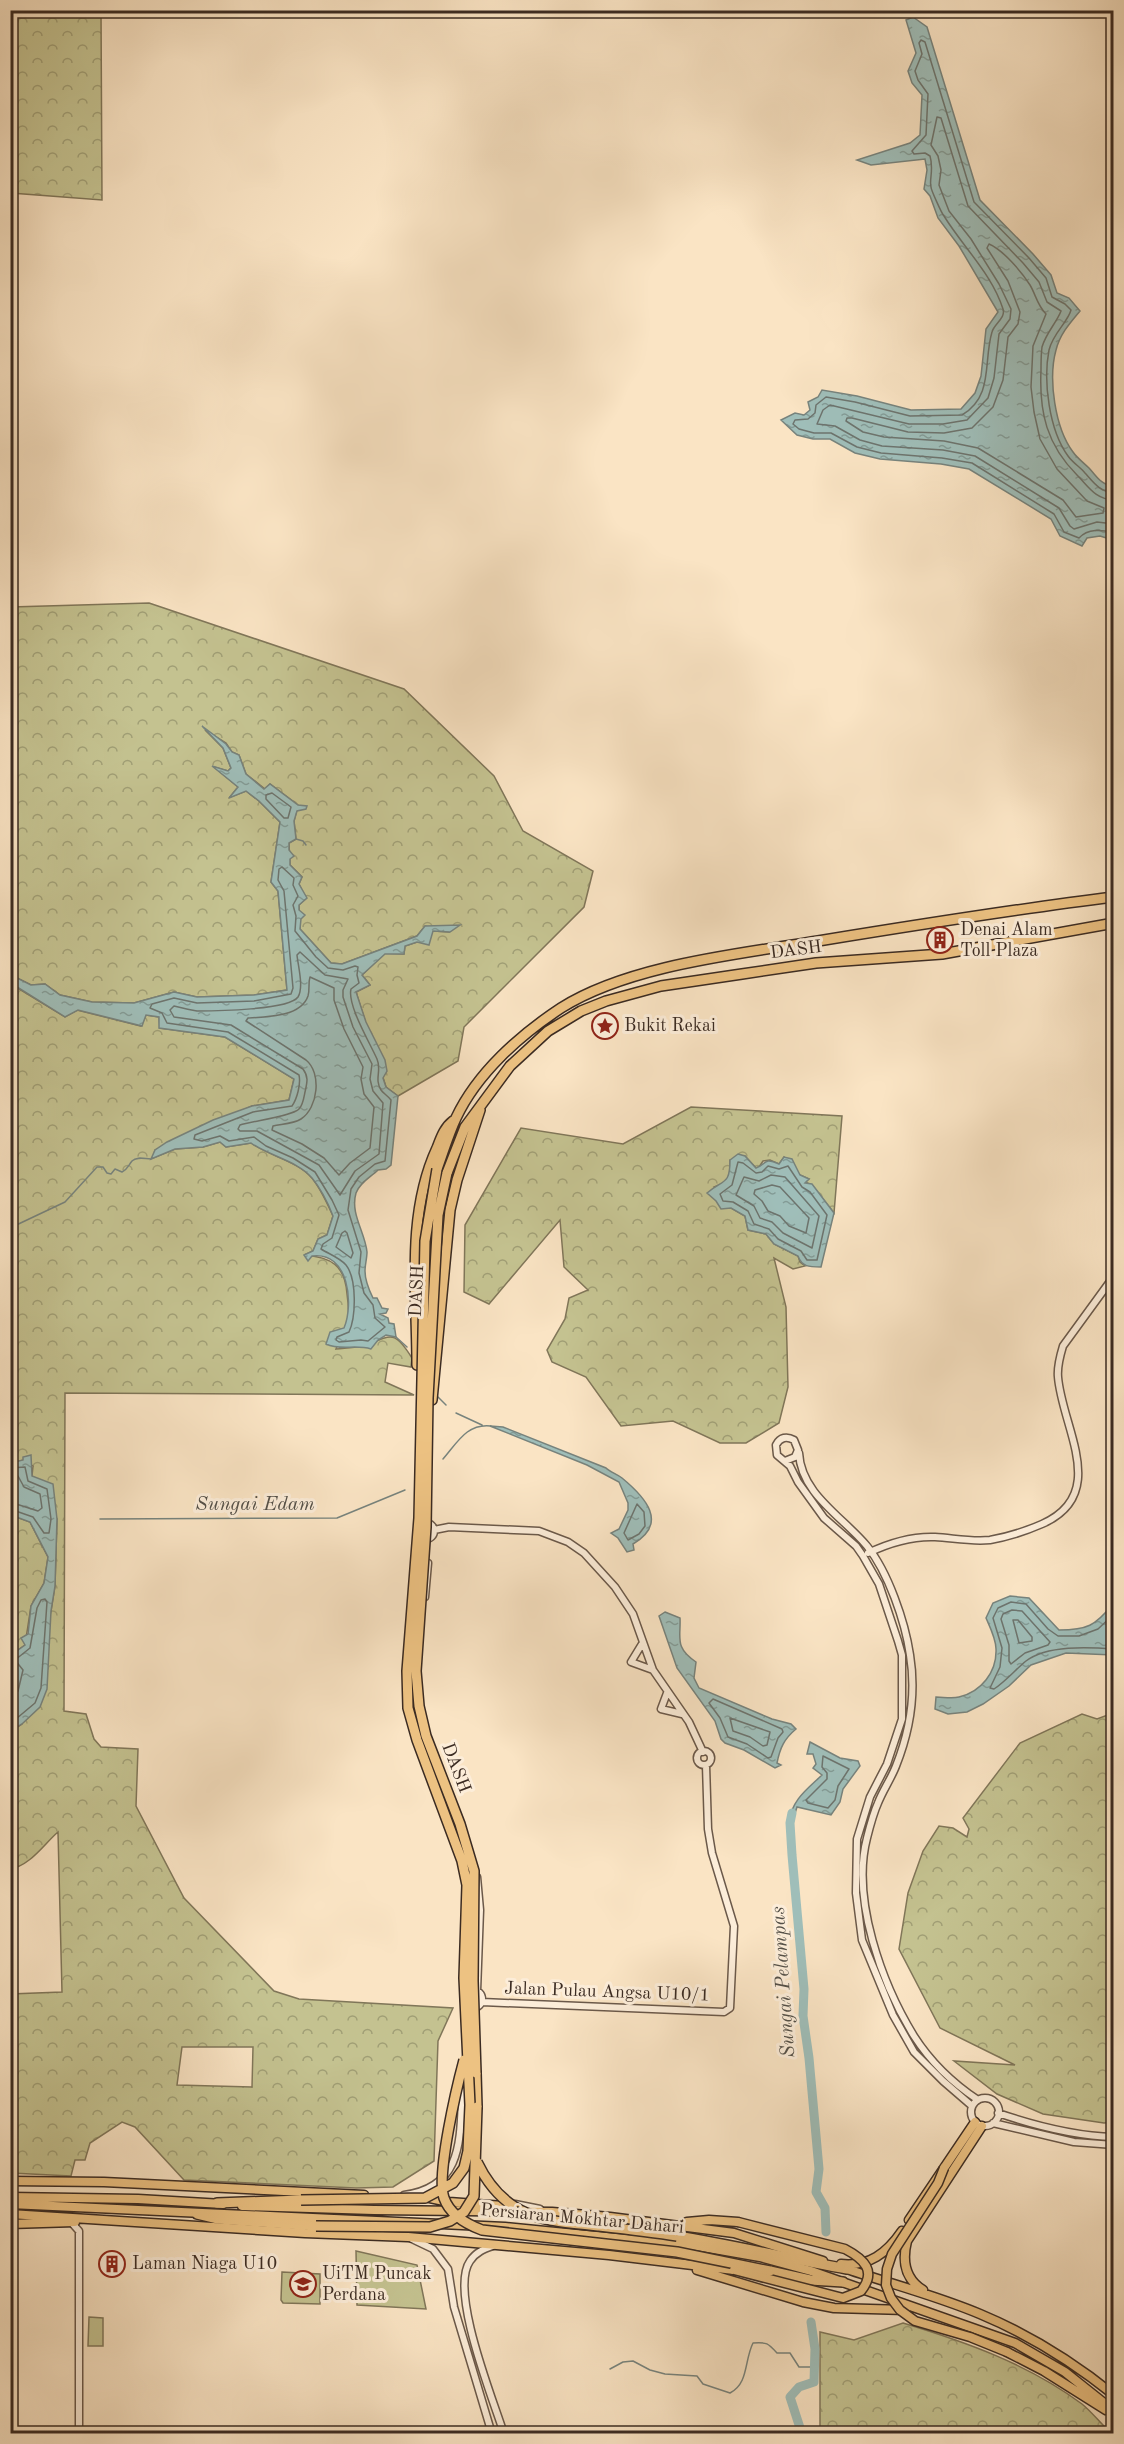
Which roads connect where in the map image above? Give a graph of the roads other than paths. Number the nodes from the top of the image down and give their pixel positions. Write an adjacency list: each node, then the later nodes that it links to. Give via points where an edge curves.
1 (1113, 897): 4 (highway, DASH, via 698,961 621,981 592,992 534,1028 484,1076)
2 (1113, 923): 3 (highway, DASH, via 942,954 816,963 632,993 582,1011 548,1031 510,1066)
3 (483, 1102): 7 (highway, via 450,1210); 34 (highway, DASH, bridge, via 465,1126 447,1173 438,1215 426,1527 416,1671 418,1706 426,1736 474,1871)
4 (456, 1119): 6 (highway, via 446,1128 430,1162 419,1199 415,1234); 26 (highway, DASH, bridge, via 437,1170 424,1241 419,1518 407,1671 408,1708 467,1885)
5 (1113, 1276): 15 (street, via 1060,1354 1058,1378 1079,1479 1065,1510 1029,1529 990,1540 911,1538)
6 (417, 1365): 11 (street)
7 (431, 1404): 10 (street)
8 (798, 1450): 9 (street, via 795,1457); 9 (street, via 794,1440 780,1439 775,1452); 15 (street, via 801,1472 812,1490)
9 (785, 1461): 16 (street, via 824,1518)
10 (429, 1524): 11 (street); 12 (street)
11 (421, 1526): 13 (street)
12 (434, 1530): 14 (street); 17 (street, via 521,1528 568,1542 600,1569 622,1597 633,1614)
13 (421, 1536): 14 (street); 21 (street, via 412,1623 411,1708 469,1884 472,1906)
14 (429, 1538): 22 (street, via 420,1693 430,1737 474,1856 480,1911)
15 (870, 1552): 16 (street); 27 (street, via 897,1606 910,1655 912,1697 910,1720 896,1766 877,1804 867,1840 864,1888 871,1942 915,2037 950,2078)
16 (862, 1556): 28 (street, via 879,1584 902,1655 902,1719 857,1839 856,1893 862,1940 914,2052)
17 (642, 1644): 18 (street); 18 (street, via 631,1662)
18 (653, 1670): 19 (street)
19 (667, 1693): 20 (street); 20 (street, via 662,1709)
20 (682, 1714): 23 (street, Jalan Pulau Angsa U10/1, via 703,1752 711,1756 706,1765 711,1845 734,1926 730,2008 724,2012)
21 (468, 1991): 22 (street); 24 (street, via 463,2000)
22 (477, 1991): 23 (street)
23 (482, 2002): 25 (street)
24 (467, 2007): 25 (street); 37 (street, via 456,2158 436,2185)
25 (476, 2008): 41 (street, via 474,2132 483,2178 504,2202)
26 (466, 2048): 40 (highway, bridge, via 470,2134 464,2168 453,2182 425,2198); 53 (highway, bridge, via 441,2175 444,2198 462,2221 482,2229 677,2252 810,2280)
27 (978, 2100): 28 (street); 29 (street, via 992,2100)
28 (972, 2106): 30 (street, via 971,2113)
29 (998, 2113): 31 (street); 32 (street, via 1047,2128)
30 (978, 2123): 31 (street); 35 (main road); 54 (main road, via 907,2241 905,2263 912,2284)
31 (993, 2123): 33 (street, via 1074,2142)
32 (1113, 2137)
33 (1113, 2145)
34 (476, 2159): 43 (highway, DASH, bridge, via 474,2196 464,2212 440,2225 316,2226); 52 (highway, bridge, via 500,2197 529,2215 555,2222 677,2235)
35 (944, 2168): 50 (main road, via 884,2254 851,2265); 57 (main road, bridge, via 892,2254 886,2284 891,2298 915,2321 1007,2352)
36 (11, 2182): 37 (main road, via 104,2182)
37 (394, 2196): 41 (main road)
38 (10, 2197): 40 (main road, Persiaran Mokhtar Dahari)
39 (10, 2204): 43 (main road, Persiaran Mokhtar Dahari)
40 (217, 2204): 41 (main road, Persiaran Mokhtar Dahari)
41 (552, 2212): 46 (main road, Persiaran Mokhtar Dahari)
42 (10, 2214): 44 (main road)
43 (197, 2214): 53 (main road, Persiaran Mokhtar Dahari, via 441,2223 593,2235 697,2246 760,2258)
44 (123, 2221): 45 (main road); 48 (main road)
45 (71, 2222): 47 (main road); 59 (street, via 79,2231)
46 (672, 2223): 50 (main road, Persiaran Mokhtar Dahari, via 734,2233); 51 (main road, bridge, via 738,2222 846,2249 859,2256 868,2277 861,2291 843,2298 734,2270)
47 (10, 2224)
48 (408, 2237): 49 (main road); 58 (street, via 433,2249 447,2269 454,2307)
49 (496, 2245): 51 (main road); 60 (street, via 481,2250 467,2267 465,2308)
50 (826, 2262): 52 (main road, Persiaran Mokhtar Dahari)
51 (673, 2264): 55 (main road, via 834,2308)
52 (847, 2269): 54 (main road, Persiaran Mokhtar Dahari)
53 (843, 2282): 55 (main road, Persiaran Mokhtar Dahari)
54 (936, 2298): 56 (main road, Persiaran Mokhtar Dahari, via 979,2313 1039,2343)
55 (934, 2313): 57 (main road, Persiaran Mokhtar Dahari, via 1015,2343 1065,2372)
56 (1113, 2395)
57 (1113, 2413)
58 (492, 2432)
59 (79, 2433)
60 (504, 2433)

